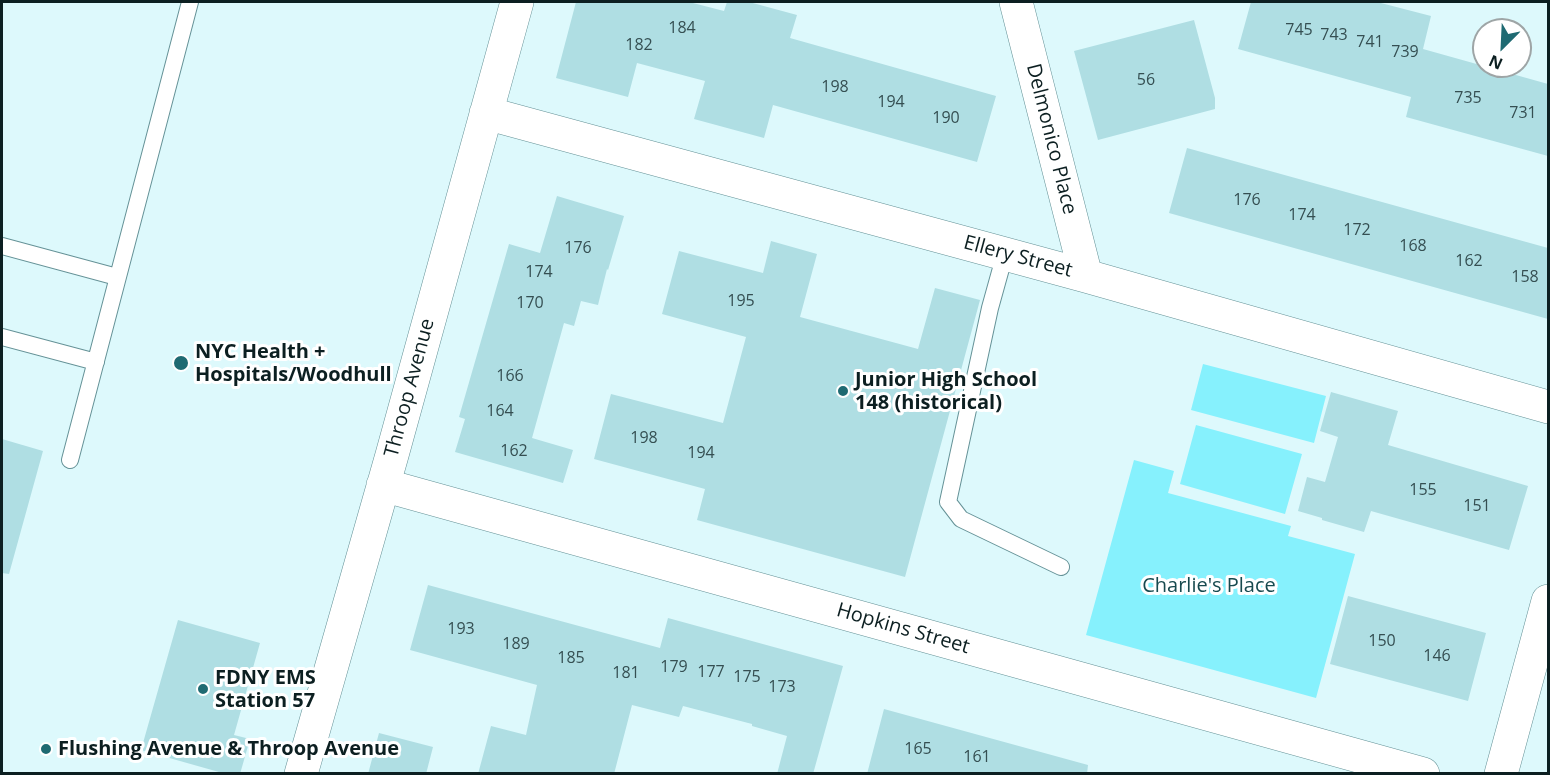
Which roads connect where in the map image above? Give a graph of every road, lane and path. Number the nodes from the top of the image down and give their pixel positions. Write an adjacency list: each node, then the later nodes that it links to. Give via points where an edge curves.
1 (190, 2): 8 (lane)
2 (517, 2): 4 (street, Throop Avenue)
3 (1017, 2): 7 (street, Delmonico Place)
4 (486, 113): 6 (street, Ellery Street); 13 (street, Throop Avenue)
5 (2, 246): 8 (lane)
6 (1005, 254): 7 (street, Ellery Street); 14 (lane, via 948,502 961,519)
7 (1086, 276): 11 (street, Ellery Street)
8 (117, 277): 10 (lane)
9 (2, 337): 10 (lane)
10 (96, 362): 12 (lane)
11 (1548, 407)
12 (70, 460)
13 (383, 485): 16 (street, Throop Avenue); 17 (street, Hopkins Street)
14 (1061, 567)
15 (1548, 600): 18 (street)
16 (301, 774)
17 (1423, 774)
18 (1501, 774)

